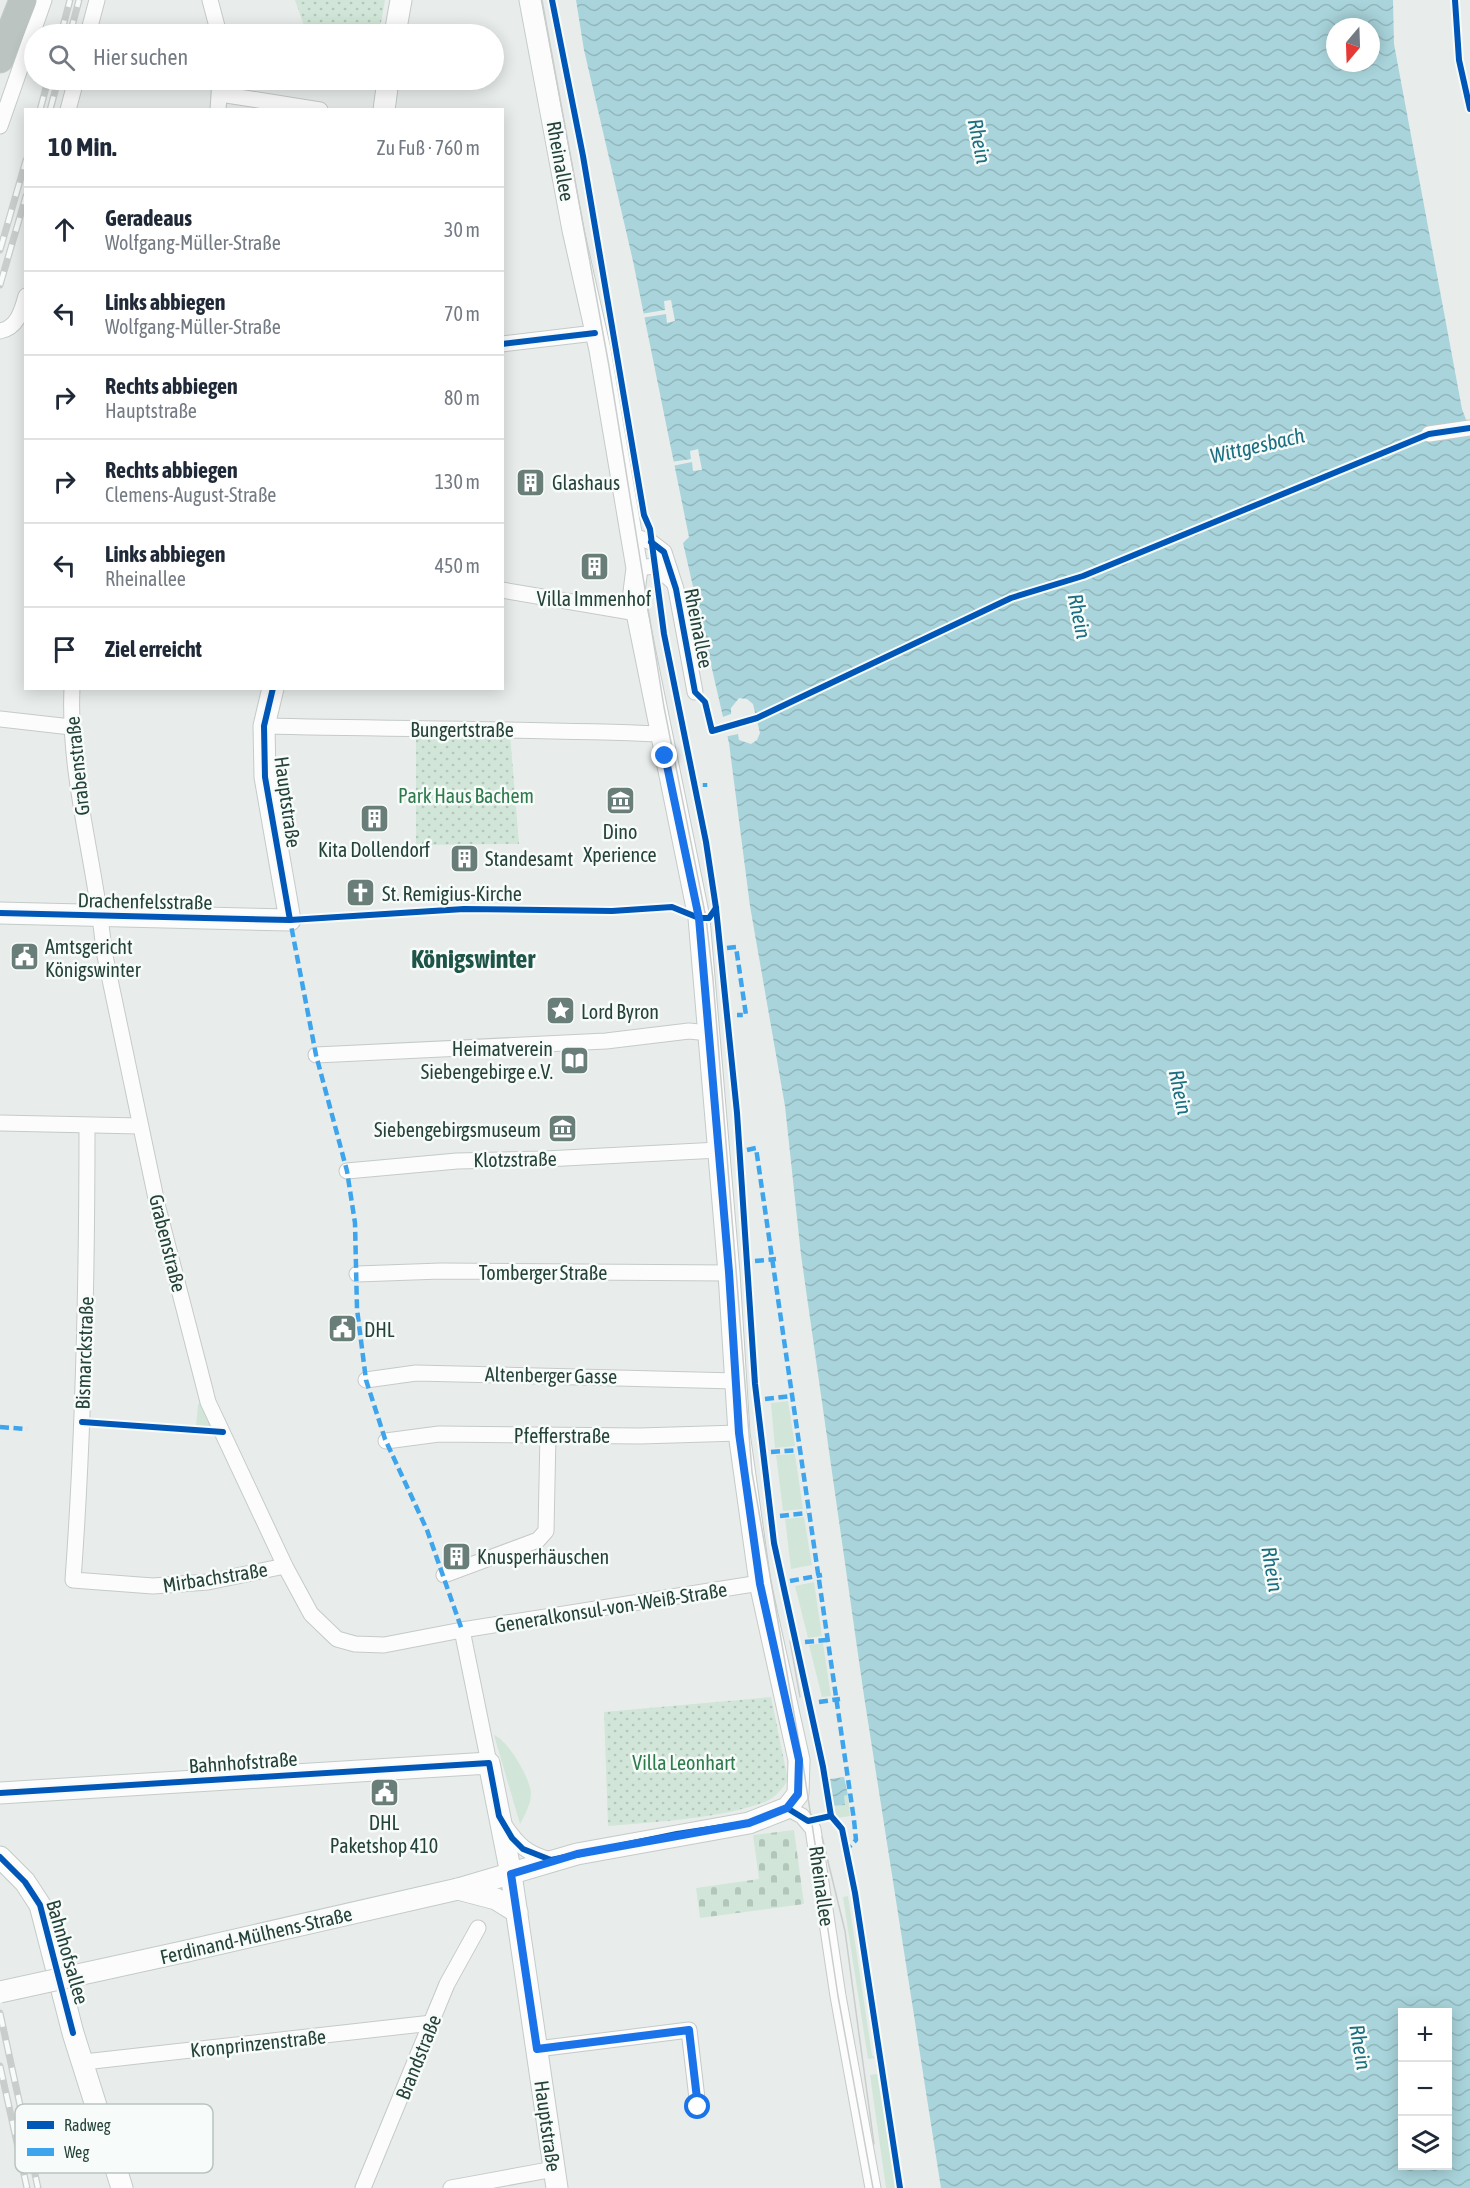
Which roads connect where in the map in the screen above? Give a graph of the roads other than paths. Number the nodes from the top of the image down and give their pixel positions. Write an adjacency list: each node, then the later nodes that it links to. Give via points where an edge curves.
1 (23, 0): 12 (highway)
2 (44, 0): 7 (street)
3 (97, 0): 8 (street)
4 (210, 0): 9 (street)
5 (401, 0): 10 (street)
6 (530, 0): 22 (street, Rheinallee)
7 (36, 24)
8 (91, 24)
9 (216, 24)
10 (397, 24)
11 (24, 57): 19 (street)
12 (0, 59)
13 (73, 90): 16 (street)
14 (387, 90): 18 (street)
15 (220, 94): 17 (street)
16 (69, 108)
17 (308, 108)
18 (384, 108)
19 (0, 126)
20 (24, 302): 21 (street, via 18,319)
21 (3, 331)
22 (595, 333): 23 (street); 26 (street, Rheinallee)
23 (504, 344)
24 (1470, 428): 25 (street)
25 (1430, 434)
26 (631, 535): 27 (street, Rheinallee); 28 (street, Rheinallee, via 664,552)
27 (637, 568): 28 (street, Rheinallee, via 655,566); 30 (street, Rheinallee)
28 (672, 581): 33 (street, Rheinallee)
29 (504, 590): 30 (street)
30 (637, 613): 37 (street, Rheinallee)
31 (72, 690): 36 (street, Grabenstraße)
32 (273, 690): 35 (street, Hauptstraße)
33 (695, 692)
34 (0, 719): 36 (street)
35 (264, 726): 37 (street, Bungertstraße); 40 (street, Hauptstraße, via 265,777)
36 (71, 727): 39 (street, Grabenstraße, via 81,815)
37 (660, 734): 41 (street, Rheinallee, via 699,918)
38 (0, 913): 39 (street, Drachenfelsstraße)
39 (101, 917): 40 (street, Drachenfelsstraße); 44 (street, Grabenstraße, via 104,951)
40 (290, 920)
41 (709, 1033): 42 (street, via 689,1031 606,1041); 46 (street, Rheinallee)
42 (316, 1055)
43 (0, 1123): 45 (street)
44 (140, 1126): 45 (street); 55 (street, Grabenstraße, via 208,1402)
45 (87, 1127): 57 (street, Bismarckstraße, via 86,1318)
46 (719, 1150): 47 (street, Klotzstraße, via 457,1161); 48 (street, Rheinallee)
47 (347, 1171)
48 (729, 1272): 49 (street, Tomberger Straße); 51 (street, Rheinallee)
49 (357, 1274)
50 (366, 1380): 51 (street, Altenberger Gasse, via 416,1373)
51 (736, 1381): 52 (street, Rheinallee)
52 (739, 1433): 53 (street, Pfefferstraße); 58 (street, Rheinallee)
53 (548, 1434): 54 (street, Pfefferstraße, via 439,1434); 56 (street, via 546,1531 538,1540)
54 (386, 1441)
55 (285, 1566): 57 (street, Mirbachstraße, via 208,1582 164,1586); 59 (street, Grabenstraße, via 311,1614 337,1639 384,1645)
56 (444, 1575)
57 (73, 1580)
58 (760, 1584): 59 (street, Generalkonsul-von-Weiß-Straße); 62 (street, Rheinallee, via 799,1760 798,1794)
59 (462, 1630): 60 (street, Hauptstraße)
60 (489, 1763): 61 (street, Bahnhofstraße); 63 (street, Hauptstraße)
61 (0, 1793)
62 (787, 1808): 65 (street, Ferdinand-Mülhens-Straße, via 749,1823); 81 (street, Rheinallee, via 802,1816 813,1829)
63 (499, 1816): 65 (street, Hauptstraße, via 518,1845); 66 (street, Hauptstraße)
64 (0, 1857): 73 (street, Bahnhofsallee, via 40,1905)
65 (551, 1860): 66 (street, Ferdinand-Mülhens-Straße)
66 (511, 1874): 67 (street, Ferdinand-Mülhens-Straße); 68 (street, Hauptstraße)
67 (458, 1889): 68 (street, via 496,1899); 70 (street, Ferdinand-Mülhens-Straße, bridge)
68 (517, 1912): 72 (street, Hauptstraße)
69 (478, 1928): 71 (street, Brandstraße, via 447,1984)
70 (0, 1992)
71 (432, 2024): 73 (street, Kronprinzenstraße); 79 (street, Brandstraße)
72 (537, 2049): 75 (street, via 689,2030); 77 (street, Hauptstraße)
73 (84, 2062): 74 (street, Bahnhofsallee)
74 (97, 2104)
75 (698, 2107)
76 (117, 2173): 78 (street, Bahnhofsallee)
77 (556, 2179): 80 (street)
78 (122, 2188)
79 (363, 2188)
80 (451, 2188)
81 (873, 2188)

